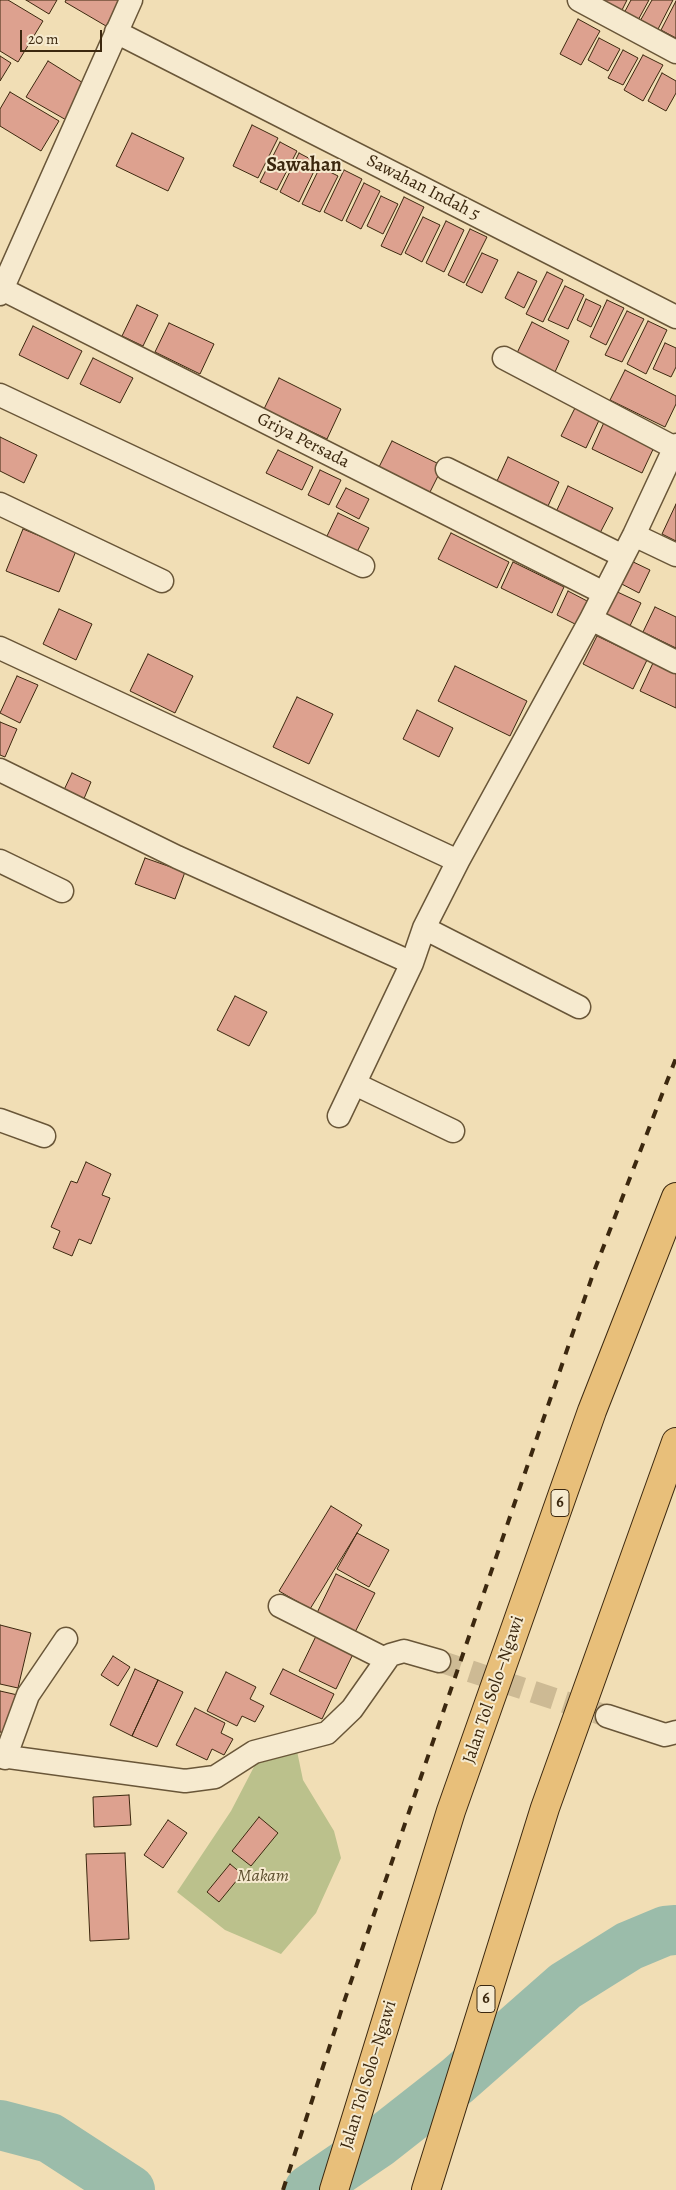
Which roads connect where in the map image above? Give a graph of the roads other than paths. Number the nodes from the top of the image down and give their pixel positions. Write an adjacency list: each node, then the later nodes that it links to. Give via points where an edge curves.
1 (131, 0): 3 (street)
2 (579, 0): 4 (street)
3 (116, 32): 5 (street); 6 (street, Sawahan Indah 5)
4 (676, 52)
5 (1, 292): 17 (street, Griya Persada)
6 (676, 318)
7 (504, 358): 9 (street)
8 (0, 395): 15 (street)
9 (675, 446): 12 (street)
10 (447, 469): 14 (street)
11 (0, 504): 16 (street)
12 (634, 535): 13 (street); 14 (street)
13 (676, 555)
14 (623, 556): 17 (street)
15 (363, 566)
16 (162, 580)
17 (604, 593): 18 (street)
18 (591, 619): 20 (street); 22 (street)
19 (0, 648): 22 (street)
20 (676, 662)
21 (0, 770): 26 (street, via 177,857)
22 (458, 861): 25 (street)
23 (0, 862): 24 (street)
24 (62, 891)
25 (424, 928): 26 (street); 27 (street)
26 (412, 963): 28 (street)
27 (579, 1006)
28 (355, 1084): 29 (street); 31 (street)
29 (340, 1116)
30 (0, 1120): 32 (street)
31 (453, 1131)
32 (44, 1136)
33 (676, 1197): 42 (highway, Jalan Tol Solo–Ngawi / 6, via 592,1411 452,1811)
34 (676, 1442): 43 (highway, 6, via 546,1808)
35 (280, 1606): 37 (street)
36 (66, 1639): 41 (street, via 28,1695)
37 (386, 1659): 38 (street, via 404,1652); 41 (street, via 352,1709 327,1733 254,1752 215,1777 185,1782)
38 (439, 1661)
39 (607, 1716): 40 (street)
40 (672, 1738)
41 (2, 1757)
42 (334, 2190)
43 (426, 2190)

